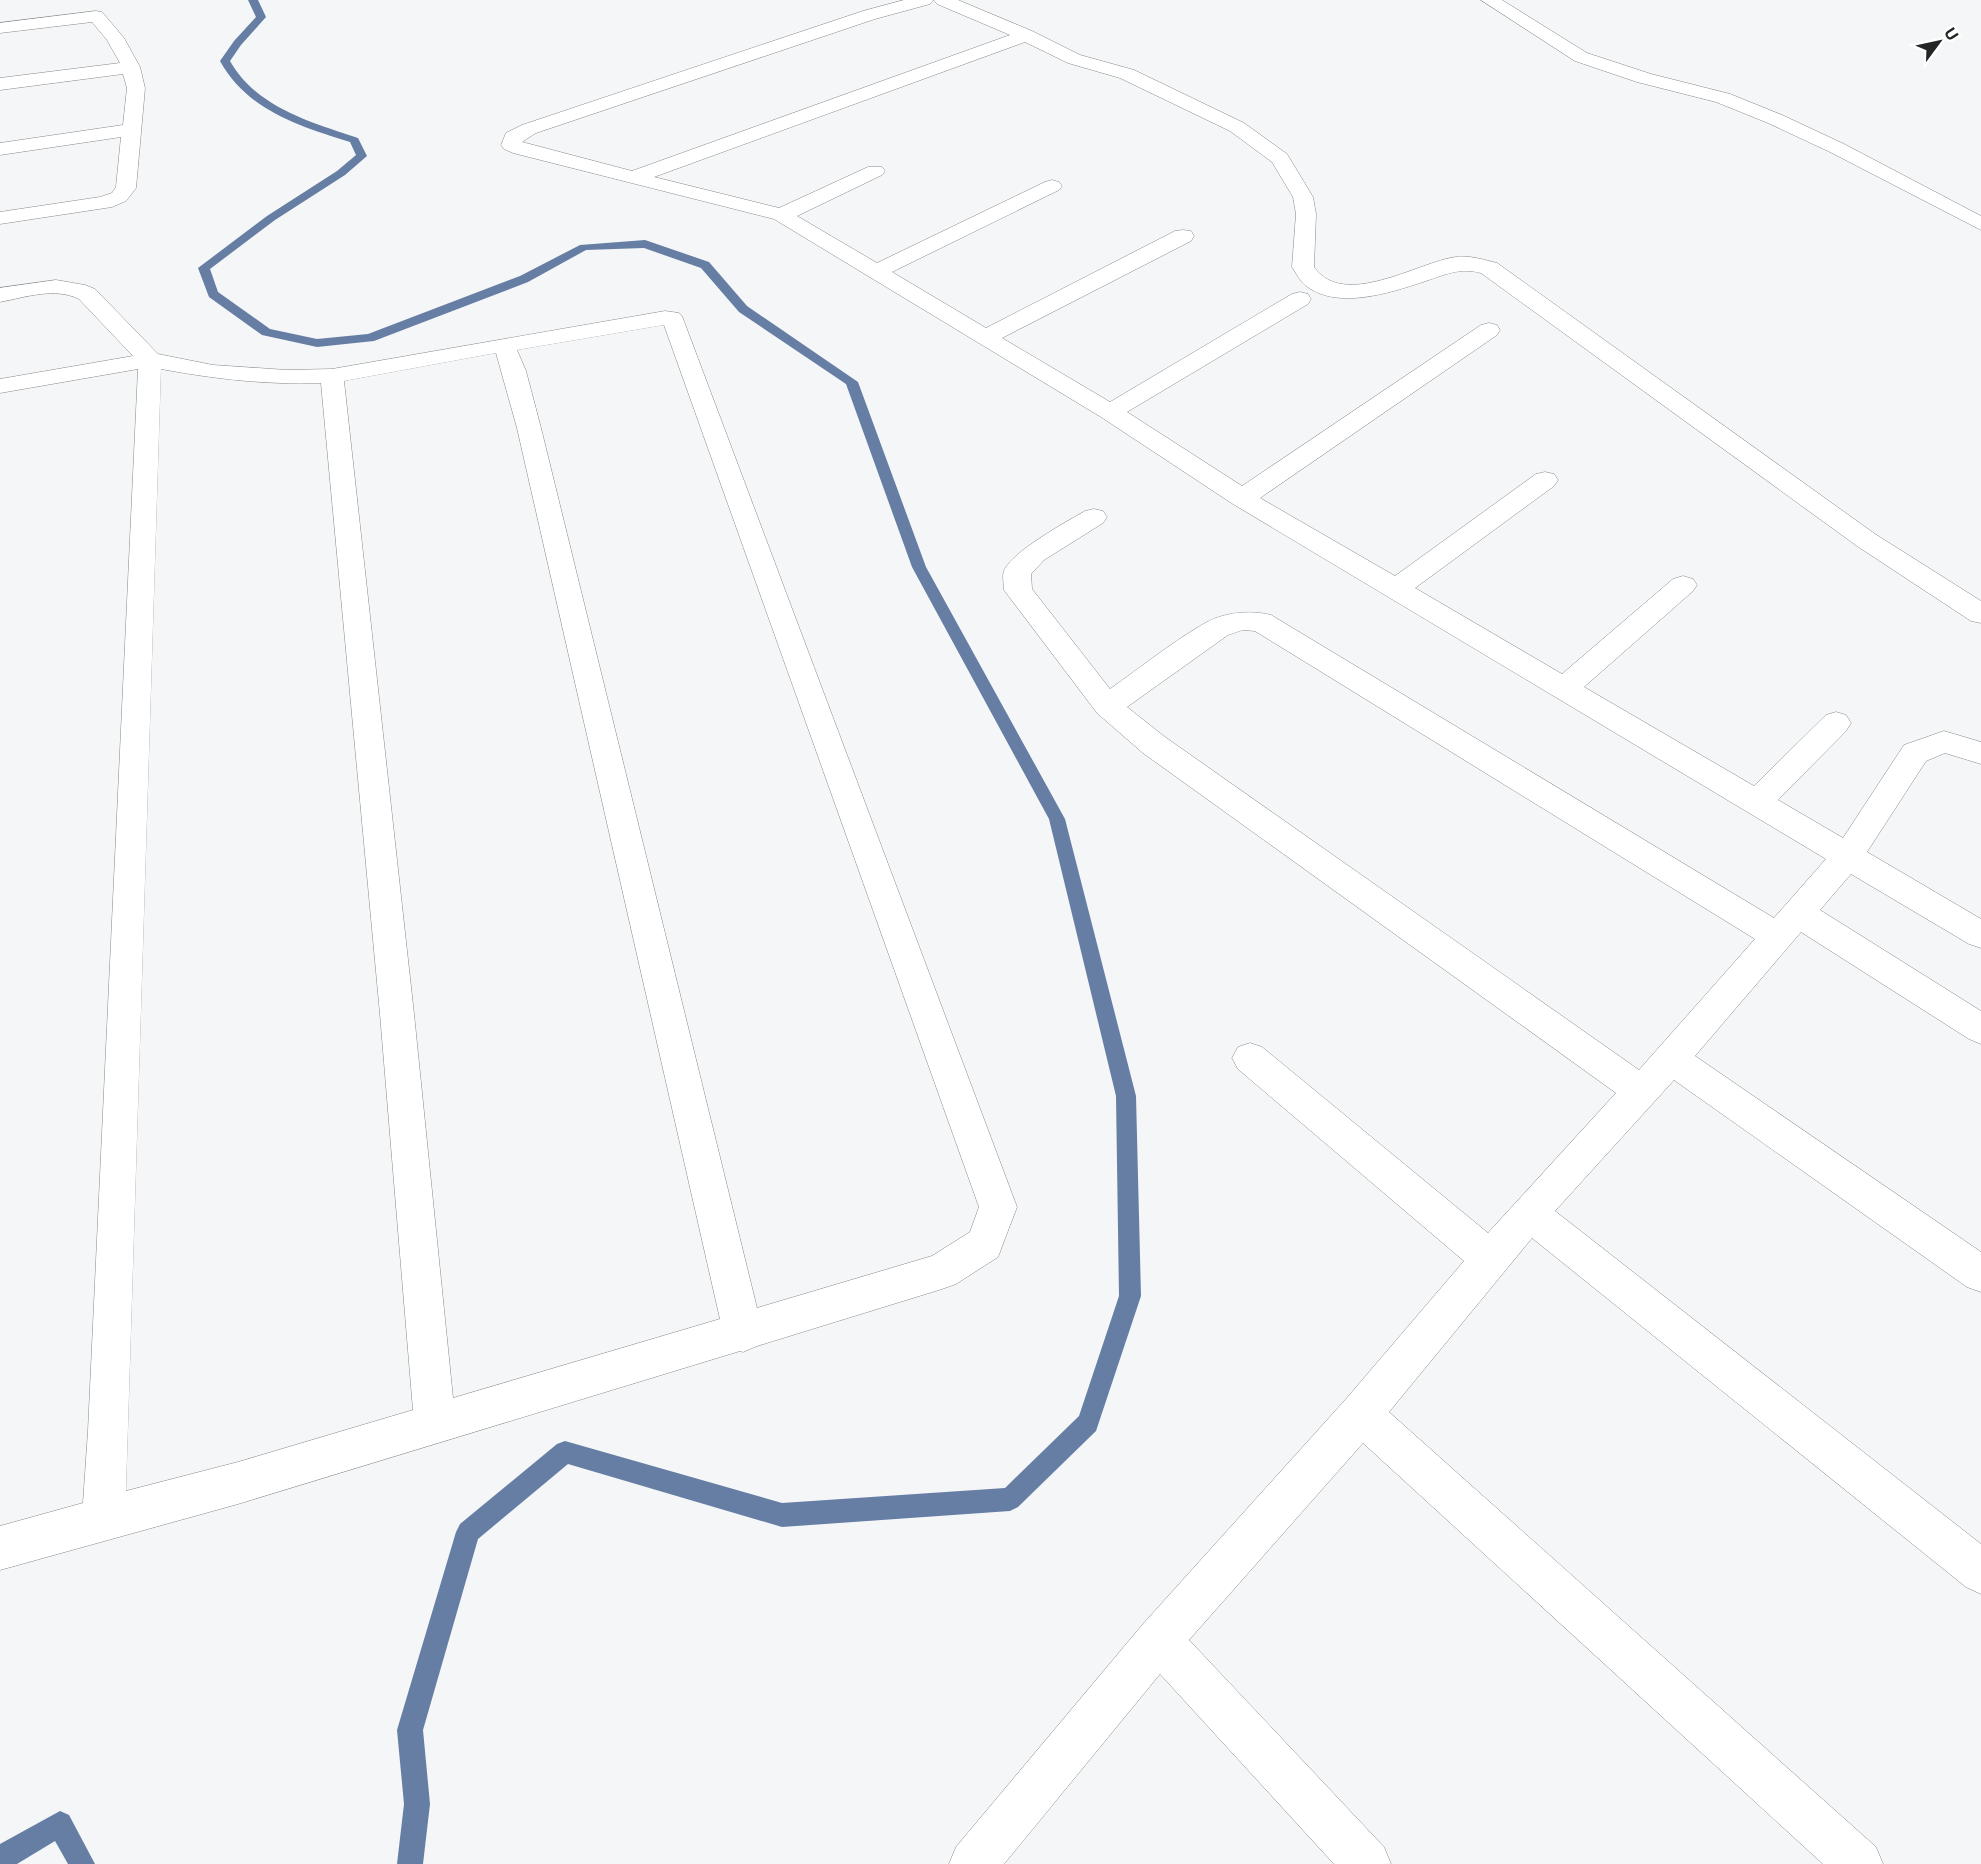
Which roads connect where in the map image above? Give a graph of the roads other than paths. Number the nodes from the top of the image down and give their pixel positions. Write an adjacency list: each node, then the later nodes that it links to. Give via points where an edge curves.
1 (71, 0): 5 (street)
2 (924, 0): 13 (street, via 741,57 513,137 511,145 519,150)
3 (943, 0): 7 (street)
4 (1490, 0): 17 (street, via 1581,57 1723,98 1775,119)
5 (96, 16): 6 (street); 8 (street, via 115,38)
6 (0, 28)
7 (1026, 35): 13 (street); 34 (street, via 1074,59 1127,74 1179,98 1237,127 1280,158 1303,197 1303,267 1315,282 1344,292 1374,289 1457,263 1489,268 1866,540)
8 (131, 67): 9 (street); 10 (street, via 136,88)
9 (0, 84)
10 (130, 130): 11 (street); 16 (street, via 126,188 119,197 105,203)
11 (0, 149)
12 (875, 171): 15 (street)
13 (632, 178): 15 (street)
14 (1052, 186): 19 (street)
15 (781, 215): 19 (street)
16 (0, 218)
17 (1981, 224)
18 (1184, 236): 23 (street)
19 (876, 272): 23 (street)
20 (0, 295): 25 (street, via 63,286 77,288)
21 (1300, 299): 28 (street)
22 (1489, 330): 30 (street)
23 (984, 338): 28 (street)
24 (504, 345): 26 (street); 50 (street, via 530,428); 50 (street, via 658,318 674,321 998,1207 984,1244 942,1271)
25 (150, 360): 26 (street, via 213,372); 27 (street); 53 (street, via 110,1431)
26 (332, 376): 52 (street)
27 (0, 386)
28 (1110, 411): 30 (street)
29 (1545, 480): 33 (street)
30 (1242, 498): 33 (street)
31 (1094, 517): 36 (street, via 1035,554 1017,572 1018,590)
32 (1683, 585): 35 (street)
33 (1397, 588): 35 (street)
34 (1981, 614)
35 (1564, 688): 39 (street)
36 (1107, 705): 41 (street, via 1218,628 1242,621 1261,622); 46 (street, via 1154,745)
37 (1836, 723): 39 (street)
38 (1981, 753): 40 (street, via 1944,742 1915,753)
39 (1756, 803): 40 (street)
40 (1847, 857): 41 (street); 42 (street)
41 (1788, 925): 43 (street); 45 (street)
42 (1981, 935)
43 (1981, 1029)
44 (1250, 1058): 48 (street)
45 (1671, 1059): 46 (street); 49 (street)
46 (1641, 1091): 47 (street)
47 (1529, 1213): 48 (street); 55 (street)
48 (1491, 1259): 51 (street)
49 (1981, 1274)
50 (743, 1332): 52 (street)
51 (1361, 1414): 56 (street); 59 (street)
52 (435, 1422): 53 (street, via 238,1483)
53 (103, 1519): 54 (street)
54 (0, 1548)
55 (1981, 1572)
56 (1159, 1640): 57 (street); 58 (street)
57 (973, 1864)
58 (1367, 1864)
59 (1859, 1864)

